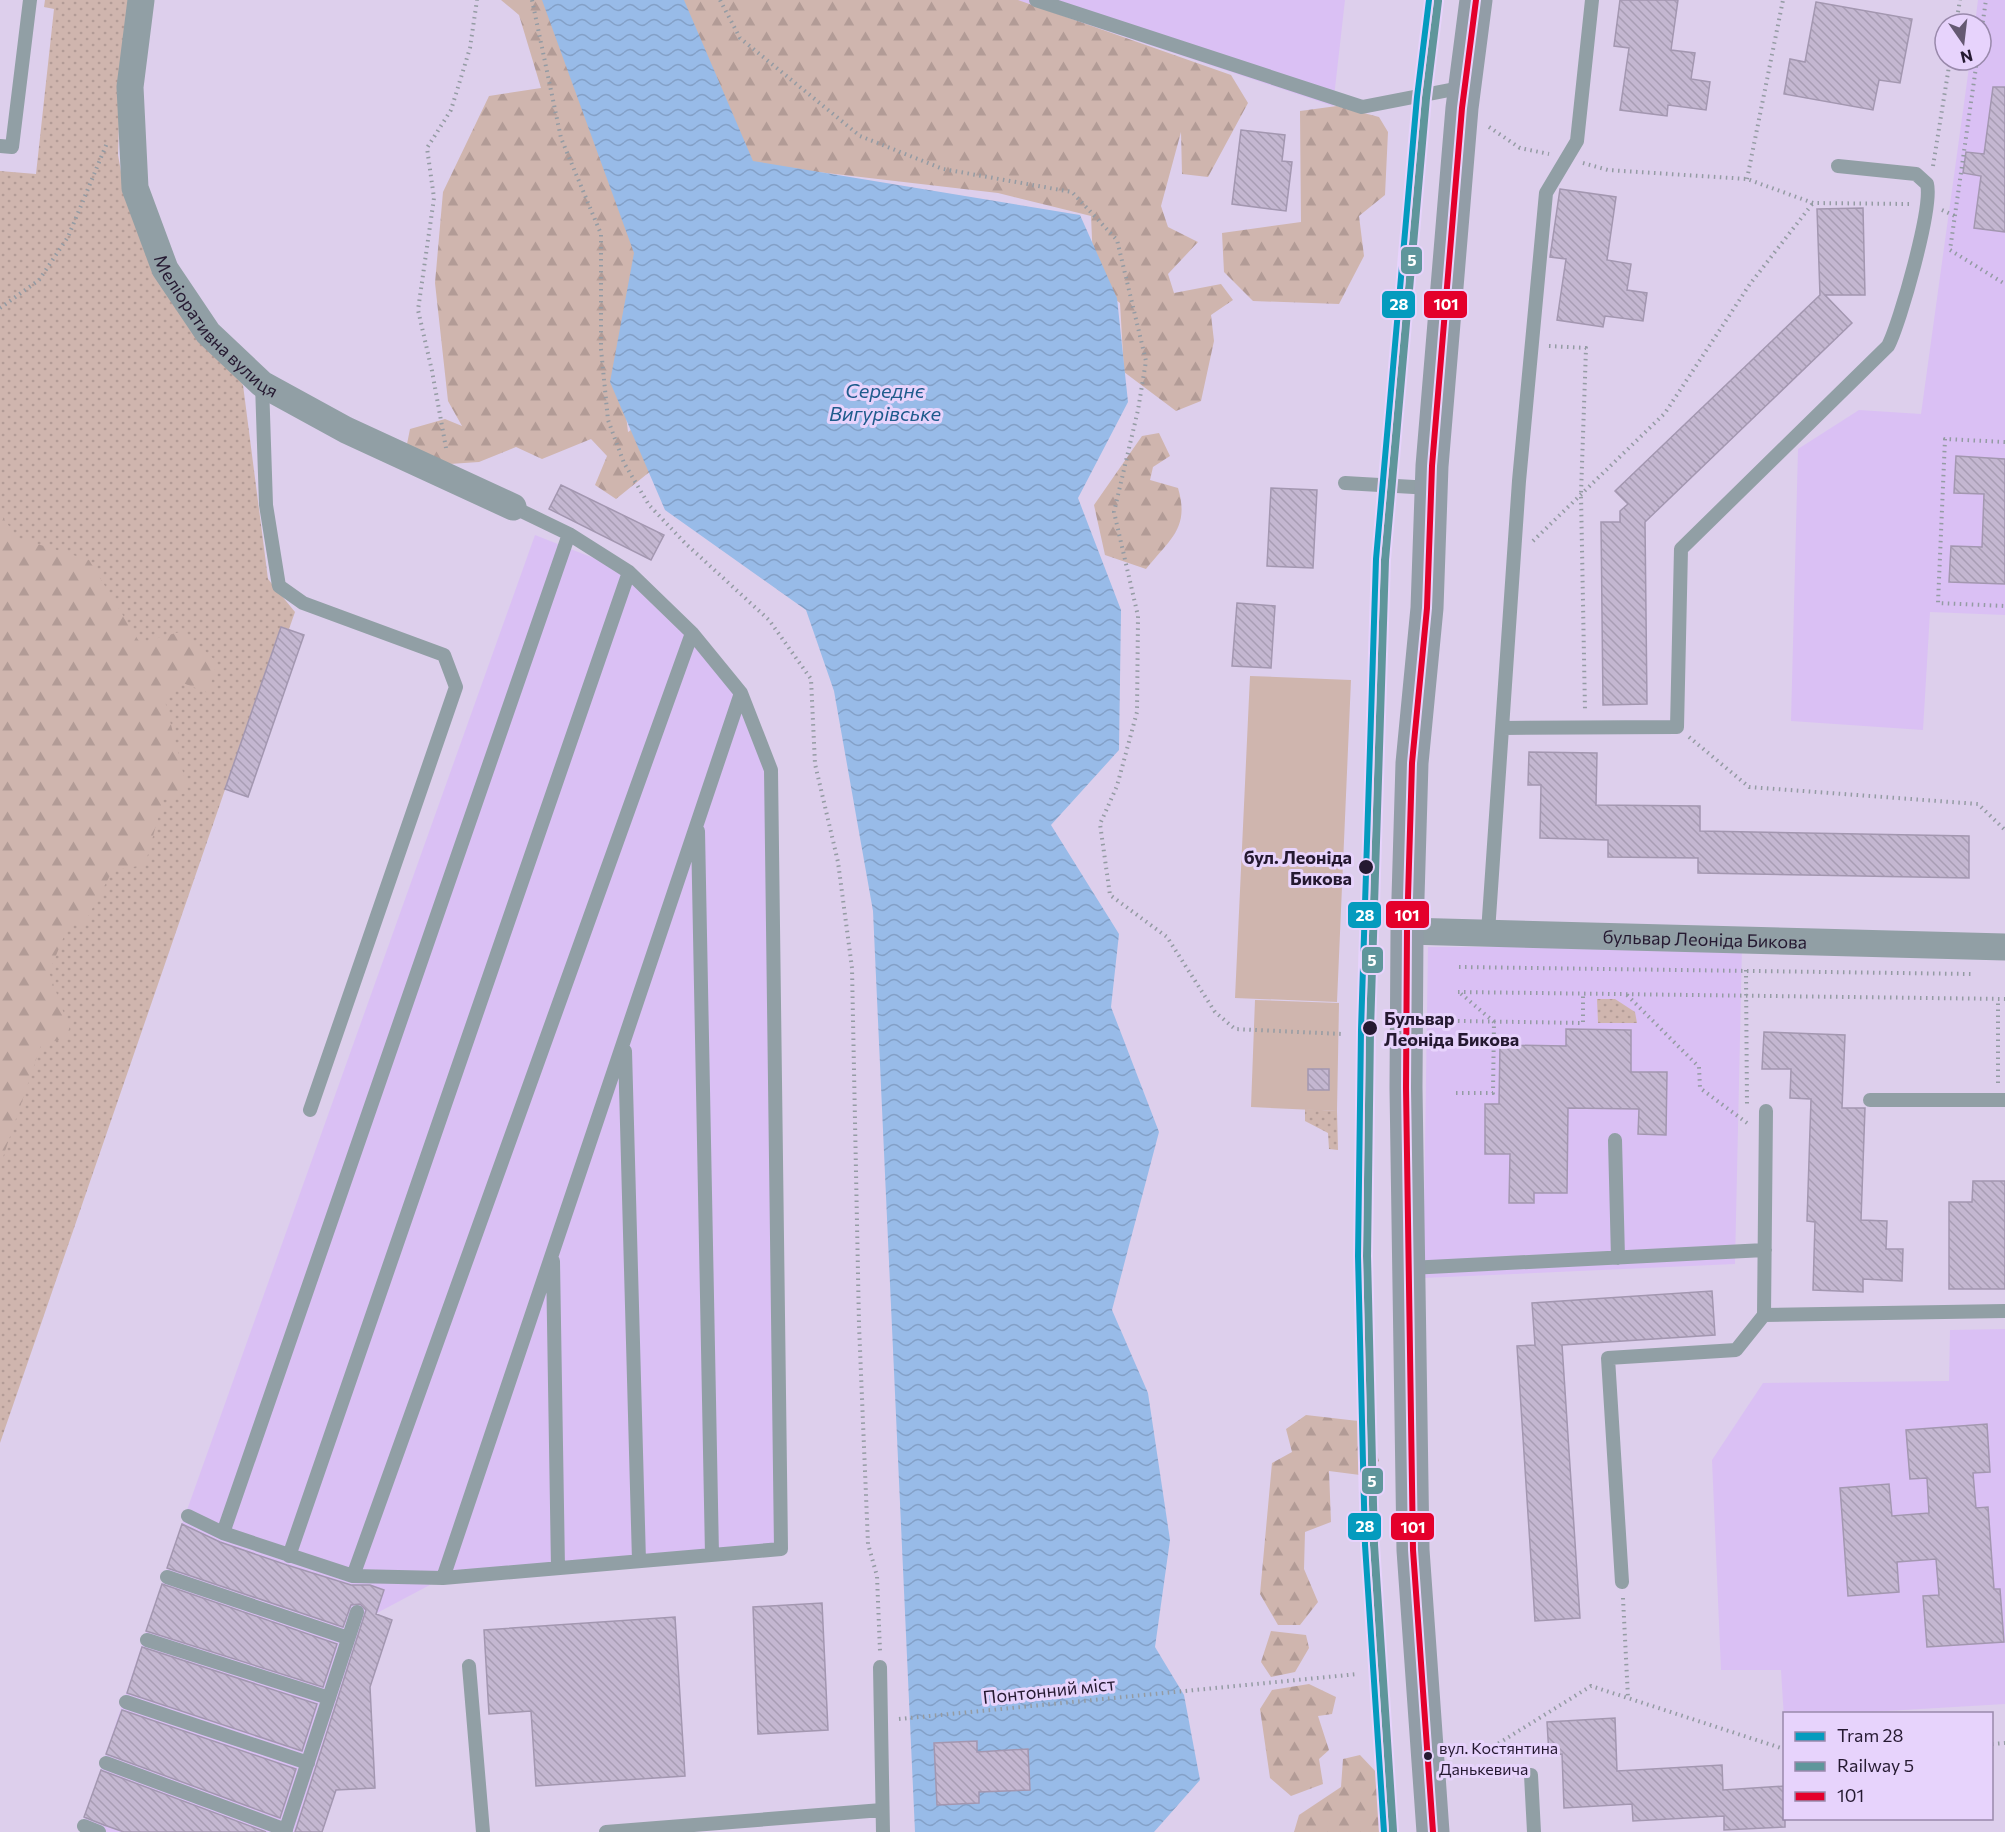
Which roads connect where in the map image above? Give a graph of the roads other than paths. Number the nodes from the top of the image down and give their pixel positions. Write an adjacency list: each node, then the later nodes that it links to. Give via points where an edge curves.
1 (30, 0): 7 (lane, via 12,147)
2 (141, 0): 9 (street, Меліоративна вулиця, via 130,87 135,188 165,269 208,333)
3 (1036, 0): 6 (lane, via 1362,107)
4 (1476, 0): 6 (street)
5 (1592, 0): 17 (lane, via 1577,141 1546,193)
6 (1464, 98): 11 (street)
7 (0, 146)
8 (1838, 166): 17 (lane, via 1916,174 1923,179 1928,197 1900,318 1888,346 1681,549 1677,727)
9 (262, 384): 12 (street, Меліоративна вулиця, via 346,430); 25 (lane, via 266,505 279,586 303,603 444,655 456,687)
10 (1345, 483): 11 (lane)
11 (1431, 488): 19 (street, via 1427,608 1412,763)
12 (513, 507): 13 (lane)
13 (569, 534): 14 (lane); 35 (lane)
14 (629, 572): 15 (lane); 37 (lane)
15 (692, 633): 16 (lane); 40 (lane)
16 (741, 693): 18 (lane); 36 (lane, via 771,770 781,1549)
17 (1502, 728): 20 (lane)
18 (698, 821): 22 (lane); 36 (lane)
19 (1407, 931): 20 (street, бульвар Леоніда Бикова); 31 (street)
20 (1488, 932): 21 (street, бульвар Леоніда Бикова)
21 (2005, 947)
22 (625, 1039): 29 (lane); 38 (lane)
23 (1870, 1100): 24 (lane)
24 (2001, 1100)
25 (310, 1110)
26 (1766, 1111): 28 (lane)
27 (1615, 1140): 30 (lane)
28 (1765, 1250): 30 (lane); 33 (lane)
29 (553, 1251): 39 (lane); 42 (lane)
30 (1618, 1258): 31 (lane)
31 (1409, 1268): 61 (street, via 1413,1550)
32 (2005, 1311): 33 (lane)
33 (1764, 1314): 43 (lane, via 1736,1350 1608,1358)
34 (188, 1516): 35 (lane)
35 (223, 1533): 37 (lane)
36 (712, 1555): 38 (lane)
37 (289, 1556): 40 (lane)
38 (639, 1561): 39 (lane)
39 (558, 1568): 42 (lane)
40 (353, 1576): 42 (lane)
41 (167, 1577): 45 (lane)
42 (443, 1578)
43 (1622, 1582)
44 (357, 1612): 45 (lane)
45 (348, 1638): 49 (lane)
46 (147, 1640): 49 (lane)
47 (469, 1666): 58 (lane)
48 (880, 1666): 54 (lane)
49 (329, 1698): 52 (lane)
50 (126, 1702): 52 (lane)
51 (106, 1763): 56 (lane)
52 (308, 1763): 56 (lane)
53 (1531, 1775): 62 (lane)
54 (882, 1810): 59 (lane); 60 (lane)
55 (84, 1826): 57 (lane)
56 (286, 1831)
57 (99, 1832)
58 (483, 1832)
59 (606, 1832)
60 (883, 1832)
61 (1433, 1832)
62 (1534, 1832)

